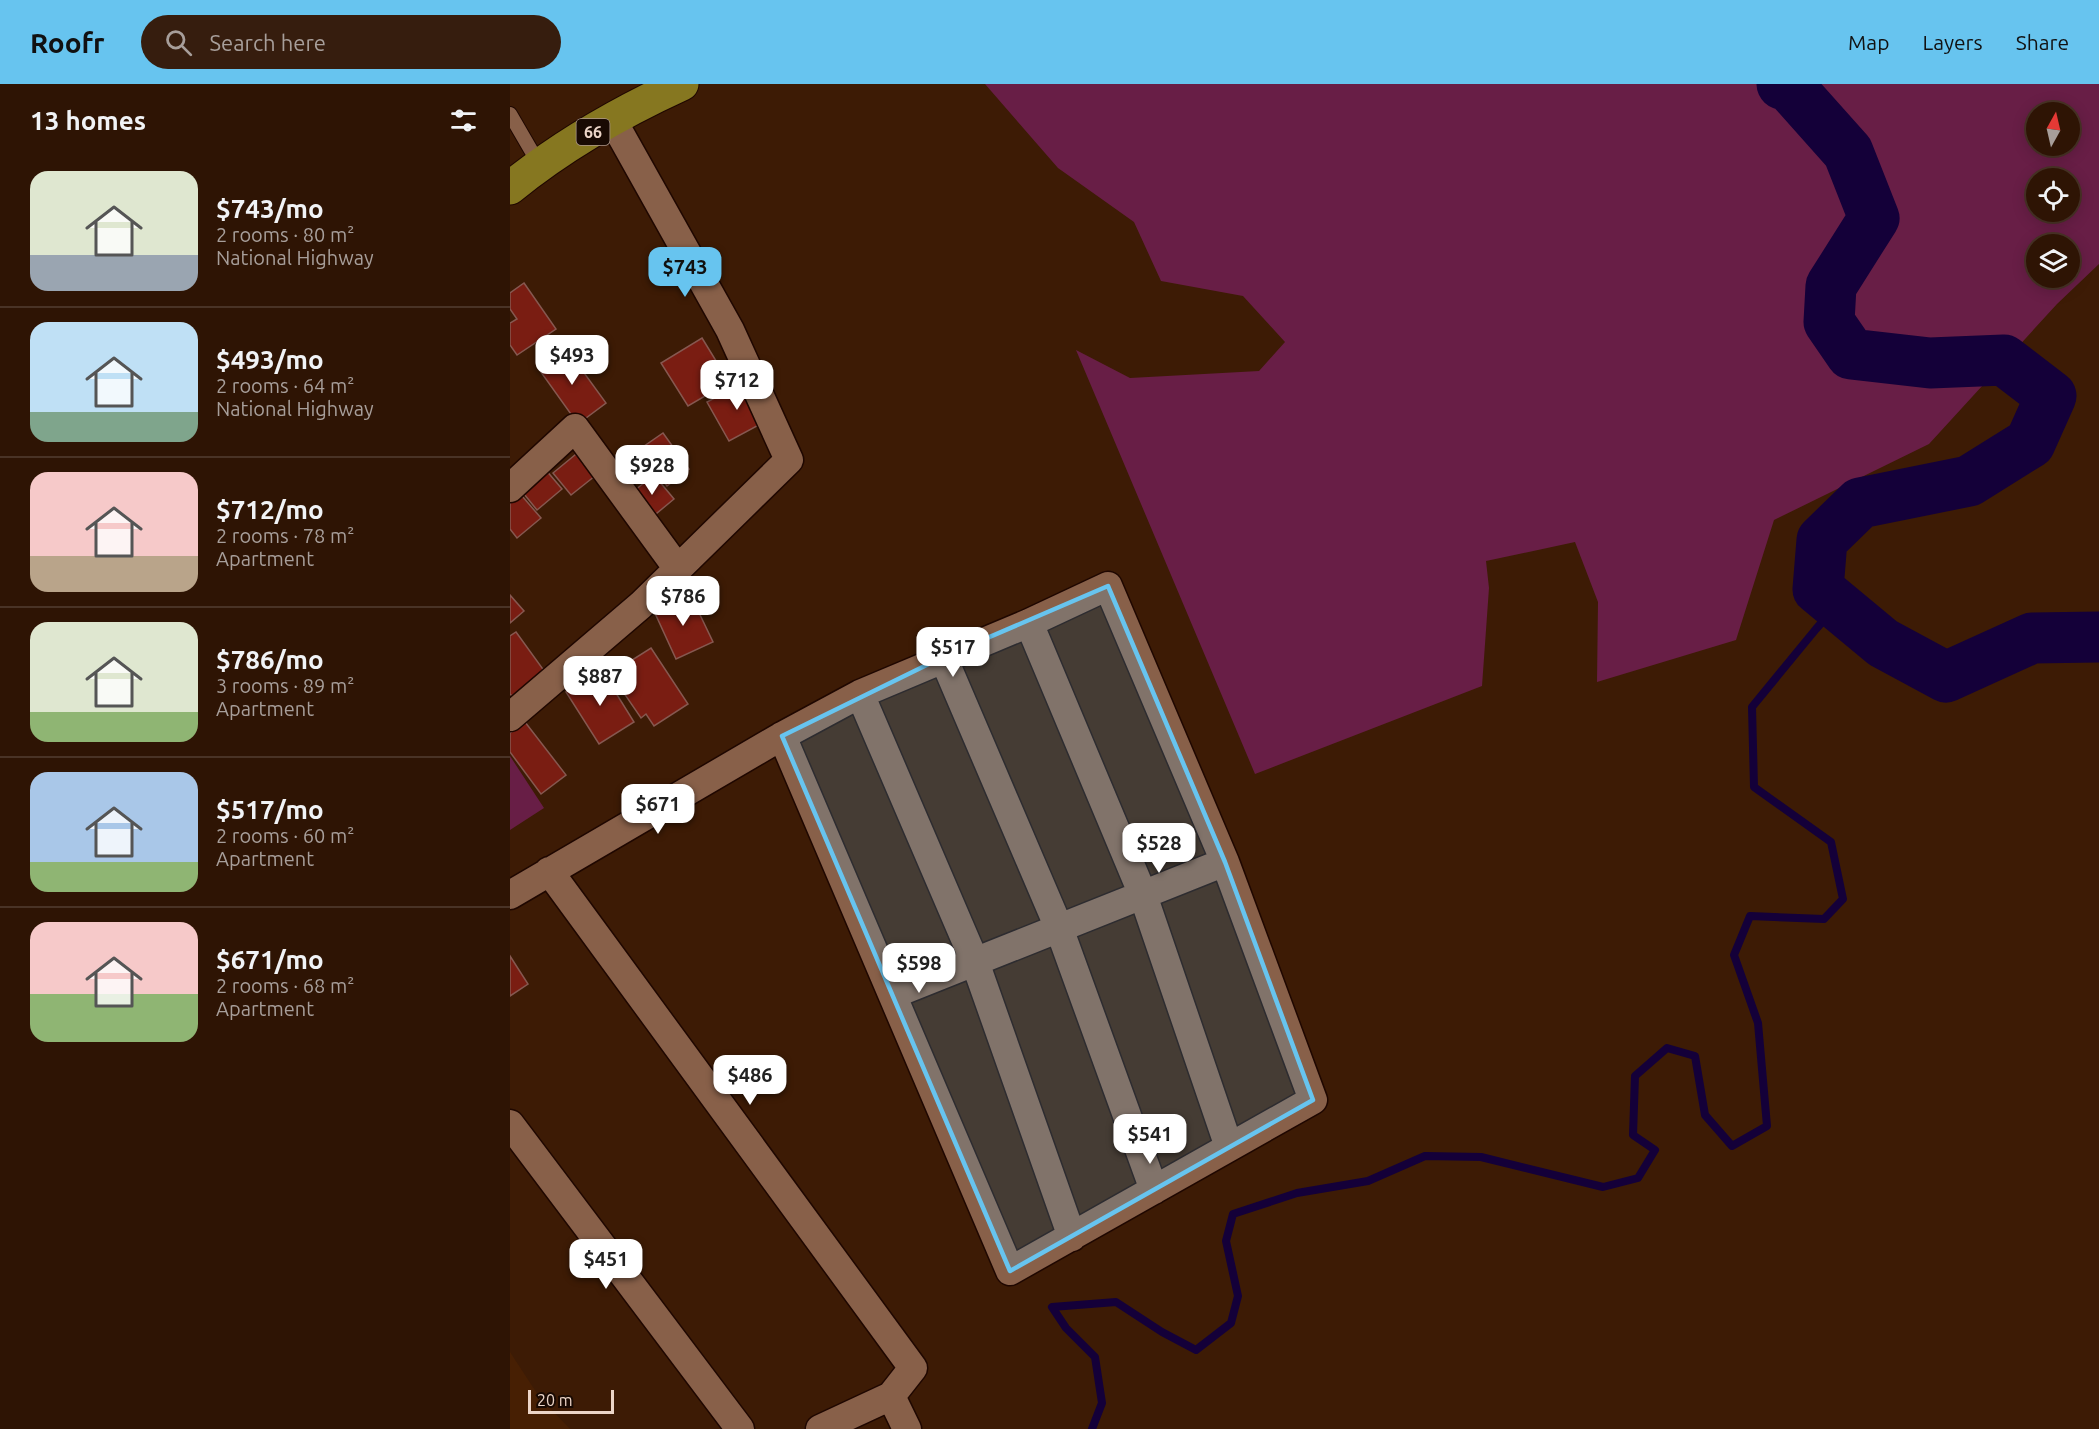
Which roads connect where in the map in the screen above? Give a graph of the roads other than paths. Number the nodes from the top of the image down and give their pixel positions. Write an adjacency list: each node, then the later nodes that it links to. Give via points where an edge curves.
1 (681, 84): 3 (main road, 66)
2 (510, 114): 4 (lane)
3 (613, 120): 4 (main road, 66); 7 (street, via 730,330 789,460)
4 (539, 164): 5 (main road, 66)
5 (510, 188)
6 (510, 488): 7 (street, via 576,428)
7 (678, 569): 11 (street)
8 (1029, 623): 9 (street); 13 (street, via 1108,586); 16 (street)
9 (943, 657): 10 (street); 17 (street)
10 (860, 694): 12 (street); 18 (street)
11 (510, 717)
12 (782, 736): 14 (street); 19 (street)
13 (1225, 862): 16 (street); 21 (street, via 1313,1100)
14 (549, 871): 15 (street); 24 (street, via 914,1368)
15 (510, 895)
16 (1143, 895): 17 (street); 21 (street)
17 (1059, 928): 18 (street); 22 (street)
18 (975, 962): 19 (street); 23 (street)
19 (894, 994): 23 (street, via 1010,1272)
20 (510, 1124): 25 (street)
21 (1229, 1147): 22 (street)
22 (1154, 1190): 23 (street)
23 (1072, 1237)
24 (891, 1396): 26 (street); 27 (street)
25 (740, 1429)
26 (820, 1429)
27 (907, 1429)

